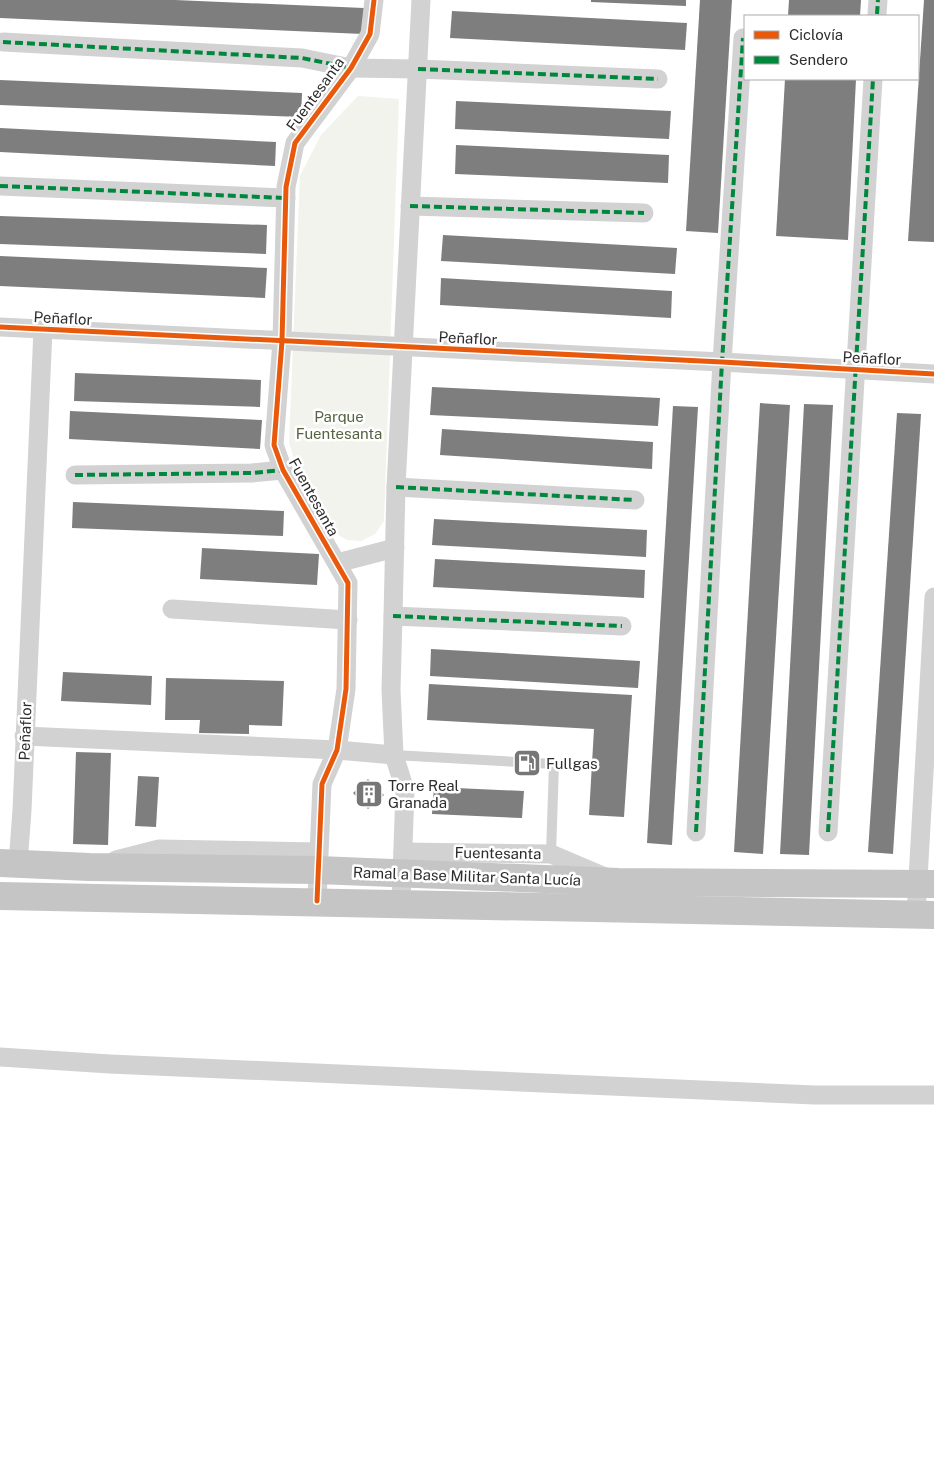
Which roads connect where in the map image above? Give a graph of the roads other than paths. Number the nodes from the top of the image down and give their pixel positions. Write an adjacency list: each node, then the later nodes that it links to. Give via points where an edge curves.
1 (374, 0): 5 (street, Fuentesanta, via 370,34)
2 (421, 0): 6 (street)
3 (743, 38): 17 (street)
4 (3, 42): 5 (street, via 302,58)
5 (351, 68): 6 (street); 10 (street, Fuentesanta, via 295,143)
6 (418, 69): 7 (street); 11 (street)
7 (658, 79)
8 (873, 80): 18 (street)
9 (0, 186): 10 (street)
10 (286, 198): 15 (street, Fuentesanta)
11 (410, 206): 12 (street); 16 (street)
12 (644, 213)
13 (0, 327): 14 (street, Peñaflor)
14 (43, 329): 15 (street, Peñaflor); 31 (street, Peñaflor)
15 (282, 341): 16 (street, Peñaflor); 20 (street, Fuentesanta, via 274,445)
16 (403, 347): 17 (street, Peñaflor); 22 (street)
17 (722, 362): 18 (street, Peñaflor); 34 (street)
18 (857, 370): 19 (street, Peñaflor); 35 (street)
19 (934, 374)
20 (283, 470): 21 (street); 25 (street, Fuentesanta)
21 (75, 475)
22 (396, 487): 23 (street); 24 (street)
23 (635, 500)
24 (395, 548): 25 (street); 28 (street)
25 (337, 563): 29 (street, Fuentesanta, via 348,584)
26 (934, 597): 41 (street)
27 (172, 609): 29 (street)
28 (393, 616): 30 (street); 33 (street, via 391,690)
29 (348, 620): 32 (street, Fuentesanta, via 346,689)
30 (622, 626)
31 (24, 736): 32 (street); 39 (street, Peñaflor, via 22,810)
32 (337, 750): 33 (street); 37 (street, Fuentesanta, via 322,784)
33 (394, 754): 36 (lane, via 554,764); 38 (street, via 405,790)
34 (696, 832)
35 (828, 832)
36 (550, 854): 38 (street, Fuentesanta); 40 (street, Fuentesanta)
37 (318, 861): 38 (main road, Ramal a Base Militar Santa Lucía); 39 (main road, Ramal a Base Militar Santa Lucía, via 89,867); 43 (street, Fuentesanta)
38 (403, 862): 40 (main road, Ramal a Base Militar Santa Lucía); 44 (street)
39 (9, 864)
40 (618, 882): 41 (main road, Ramal a Base Militar Santa Lucía)
41 (926, 884): 45 (street)
42 (0, 896): 43 (main road, Ramal a Base Militar Santa Lucía)
43 (317, 902): 44 (main road, Ramal a Base Militar Santa Lucía)
44 (401, 904): 45 (main road, Ramal a Base Militar Santa Lucía)
45 (925, 914)
46 (0, 1057): 47 (street, via 805,1094)
47 (934, 1095)

